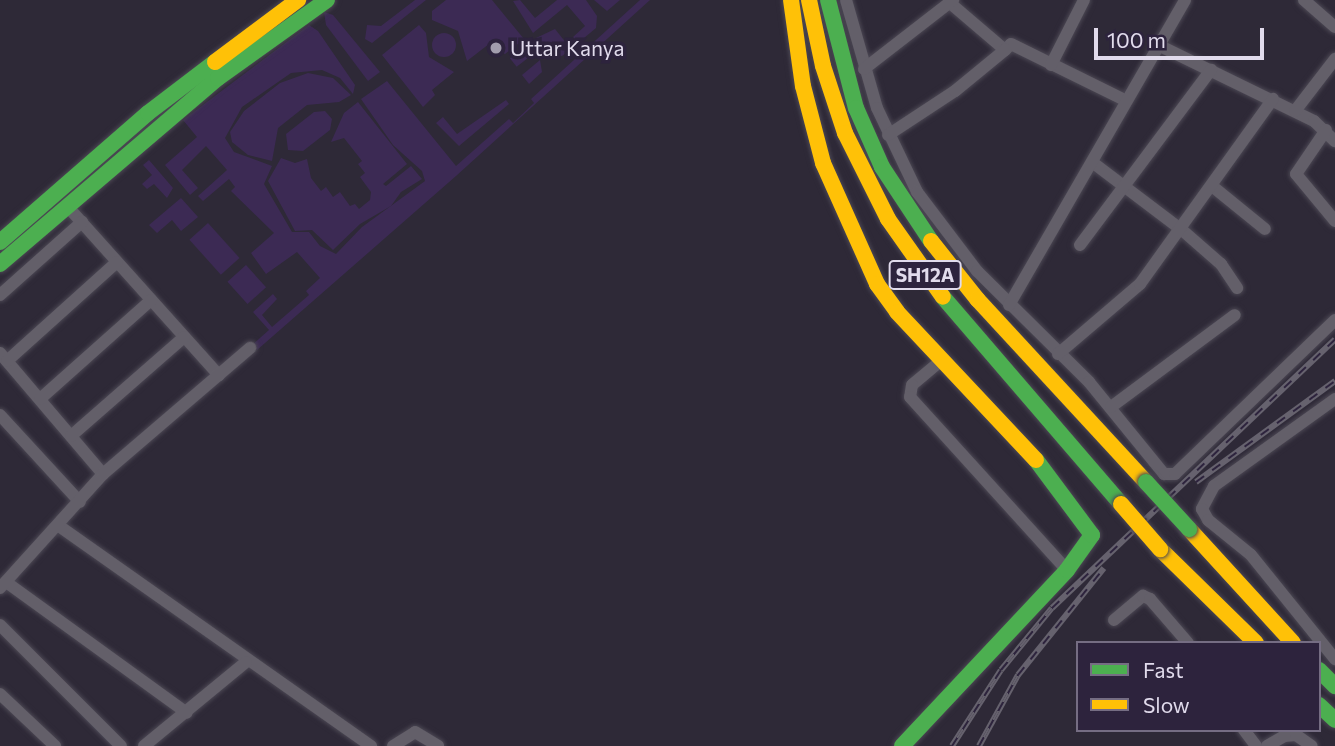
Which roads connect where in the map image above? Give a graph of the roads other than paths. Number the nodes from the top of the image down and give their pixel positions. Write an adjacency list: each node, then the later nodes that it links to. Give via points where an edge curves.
1 (298, 0): 32 (street, via 148,113)
2 (327, 0): 27 (street, via 218,78)
3 (790, 0): 46 (street, via 803,86 834,194 887,299)
4 (809, 0): 61 (street, SH12A, bridge, via 822,66 845,133 894,230 926,277 1160,549)
5 (828, 0): 62 (street, SH12A, bridge, via 856,108 882,167 924,233 978,300)
6 (846, 0): 16 (street)
7 (1084, 0): 15 (street)
8 (1185, 0): 12 (street)
9 (1304, 0): 11 (street)
10 (951, 2): 13 (street); 16 (street)
11 (1335, 27)
12 (1156, 44): 17 (street); 19 (street)
13 (1005, 50): 15 (street, via 1011,44); 22 (street, via 955,91)
14 (1335, 59): 20 (street)
15 (1051, 65): 19 (street)
16 (864, 69): 22 (street)
17 (1210, 70): 18 (street); 25 (street)
18 (1273, 99): 20 (street); 26 (street)
19 (1125, 100): 24 (street)
20 (1295, 111): 21 (street)
21 (1326, 130): 23 (street); 28 (street, via 1296,174)
22 (888, 135): 39 (street, via 932,213)
23 (1335, 141)
24 (1092, 162): 25 (street); 39 (street)
25 (1124, 185): 31 (street); 33 (street)
26 (1212, 186): 30 (street); 31 (street)
27 (68, 206): 29 (street); 35 (street)
28 (1335, 221)
29 (82, 222): 34 (street); 37 (street)
30 (1265, 229)
31 (1182, 230): 36 (street, via 1222,264); 44 (street, via 1140,284)
32 (0, 242)
33 (1080, 245)
34 (117, 262): 38 (street); 45 (street)
35 (0, 264)
36 (1237, 288)
37 (0, 295)
38 (151, 300): 42 (street); 48 (street)
39 (1009, 305): 44 (street)
40 (1235, 315): 50 (street)
41 (1335, 320): 50 (street, via 1175,474 1161,471)
42 (184, 337): 47 (street); 52 (street)
43 (250, 348): 47 (street)
44 (1058, 354): 50 (street)
45 (4, 357): 48 (street)
46 (943, 359): 56 (street, via 1089,526 1089,544); 56 (street, via 912,385 910,397)
47 (219, 375): 53 (street)
48 (40, 399): 52 (street)
49 (1335, 399): 63 (street, via 1214,486 1202,509 1208,520 1251,555)
50 (1111, 407)
51 (0, 415): 54 (street)
52 (71, 436): 53 (street)
53 (103, 474): 54 (street)
54 (80, 502): 55 (street)
55 (59, 526): 57 (street); 66 (street)
56 (1067, 570): 73 (street)
57 (2, 584): 71 (street)
58 (1114, 620): 60 (street, via 1143,596)
59 (0, 625): 75 (street)
60 (1186, 641)
61 (1253, 641)
62 (1291, 641)
63 (1320, 641)
64 (1321, 642): 65 (street)
65 (1335, 659)
66 (246, 662): 71 (street); 77 (street)
67 (1321, 672): 68 (street)
68 (1335, 685)
69 (0, 694): 74 (street)
70 (1321, 707): 72 (street)
71 (187, 713): 76 (street)
72 (1335, 720)
73 (908, 742)
74 (55, 746)
75 (121, 746)
76 (144, 746)
77 (371, 746)
78 (393, 746): 79 (street, via 415,732)
79 (438, 746)
80 (1267, 746): 81 (street, via 1296,735)
81 (1312, 746)

